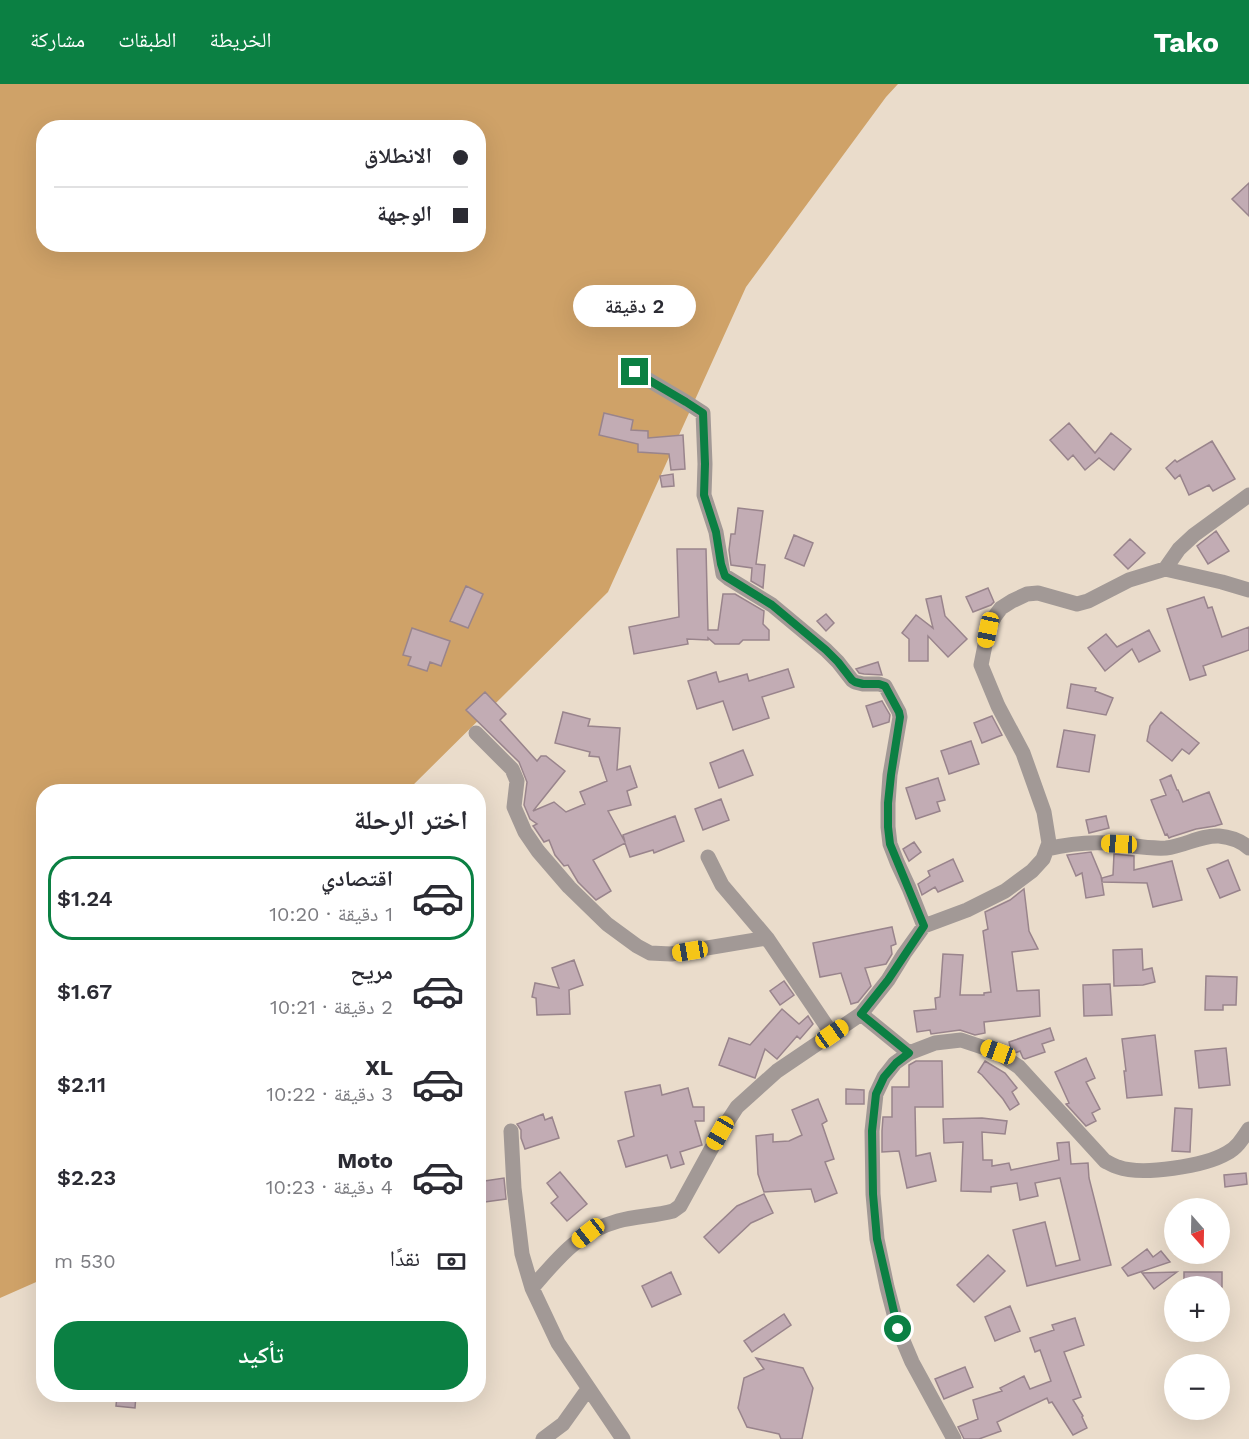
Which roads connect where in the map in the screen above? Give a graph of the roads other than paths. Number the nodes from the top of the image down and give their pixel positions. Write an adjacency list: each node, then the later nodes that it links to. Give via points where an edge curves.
1 (635, 372): 9 (street, via 703,413 704,495 725,576 772,605 826,650 852,680 888,689 900,717 889,794 890,844)
2 (1249, 495): 3 (street, via 1194,534)
3 (1165, 569): 4 (street); 7 (street, via 1129,580 1077,604 1038,593 1027,594 1001,608 988,630 981,665 1023,753 1044,812)
4 (1249, 590)
5 (476, 733): 10 (street, via 516,775 514,807 538,851 607,924 637,946 650,953 671,954)
6 (1249, 848): 7 (street, via 1220,836 1204,837 1178,847 1081,843)
7 (1047, 849): 9 (street, via 1032,871 1005,891)
8 (708, 857): 10 (street, via 722,885)
9 (924, 926): 11 (street)
10 (767, 938): 12 (street)
11 (861, 1014): 12 (street); 13 (street)
12 (832, 1034): 17 (street, via 777,1071 737,1107 680,1206 673,1211 618,1221 588,1233)
13 (909, 1053): 16 (street, via 934,1044 961,1041 998,1052 1019,1067 1105,1161 1118,1168 1164,1170); 21 (street, via 884,1077 876,1094 872,1131 877,1239 898,1329)
14 (1249, 1129): 16 (street)
15 (511, 1131): 17 (street, via 522,1254)
16 (1244, 1150)
17 (532, 1288): 18 (street, via 558,1343)
18 (588, 1389): 19 (street, via 563,1424); 20 (street)
19 (543, 1439)
20 (623, 1439)
21 (954, 1439)

